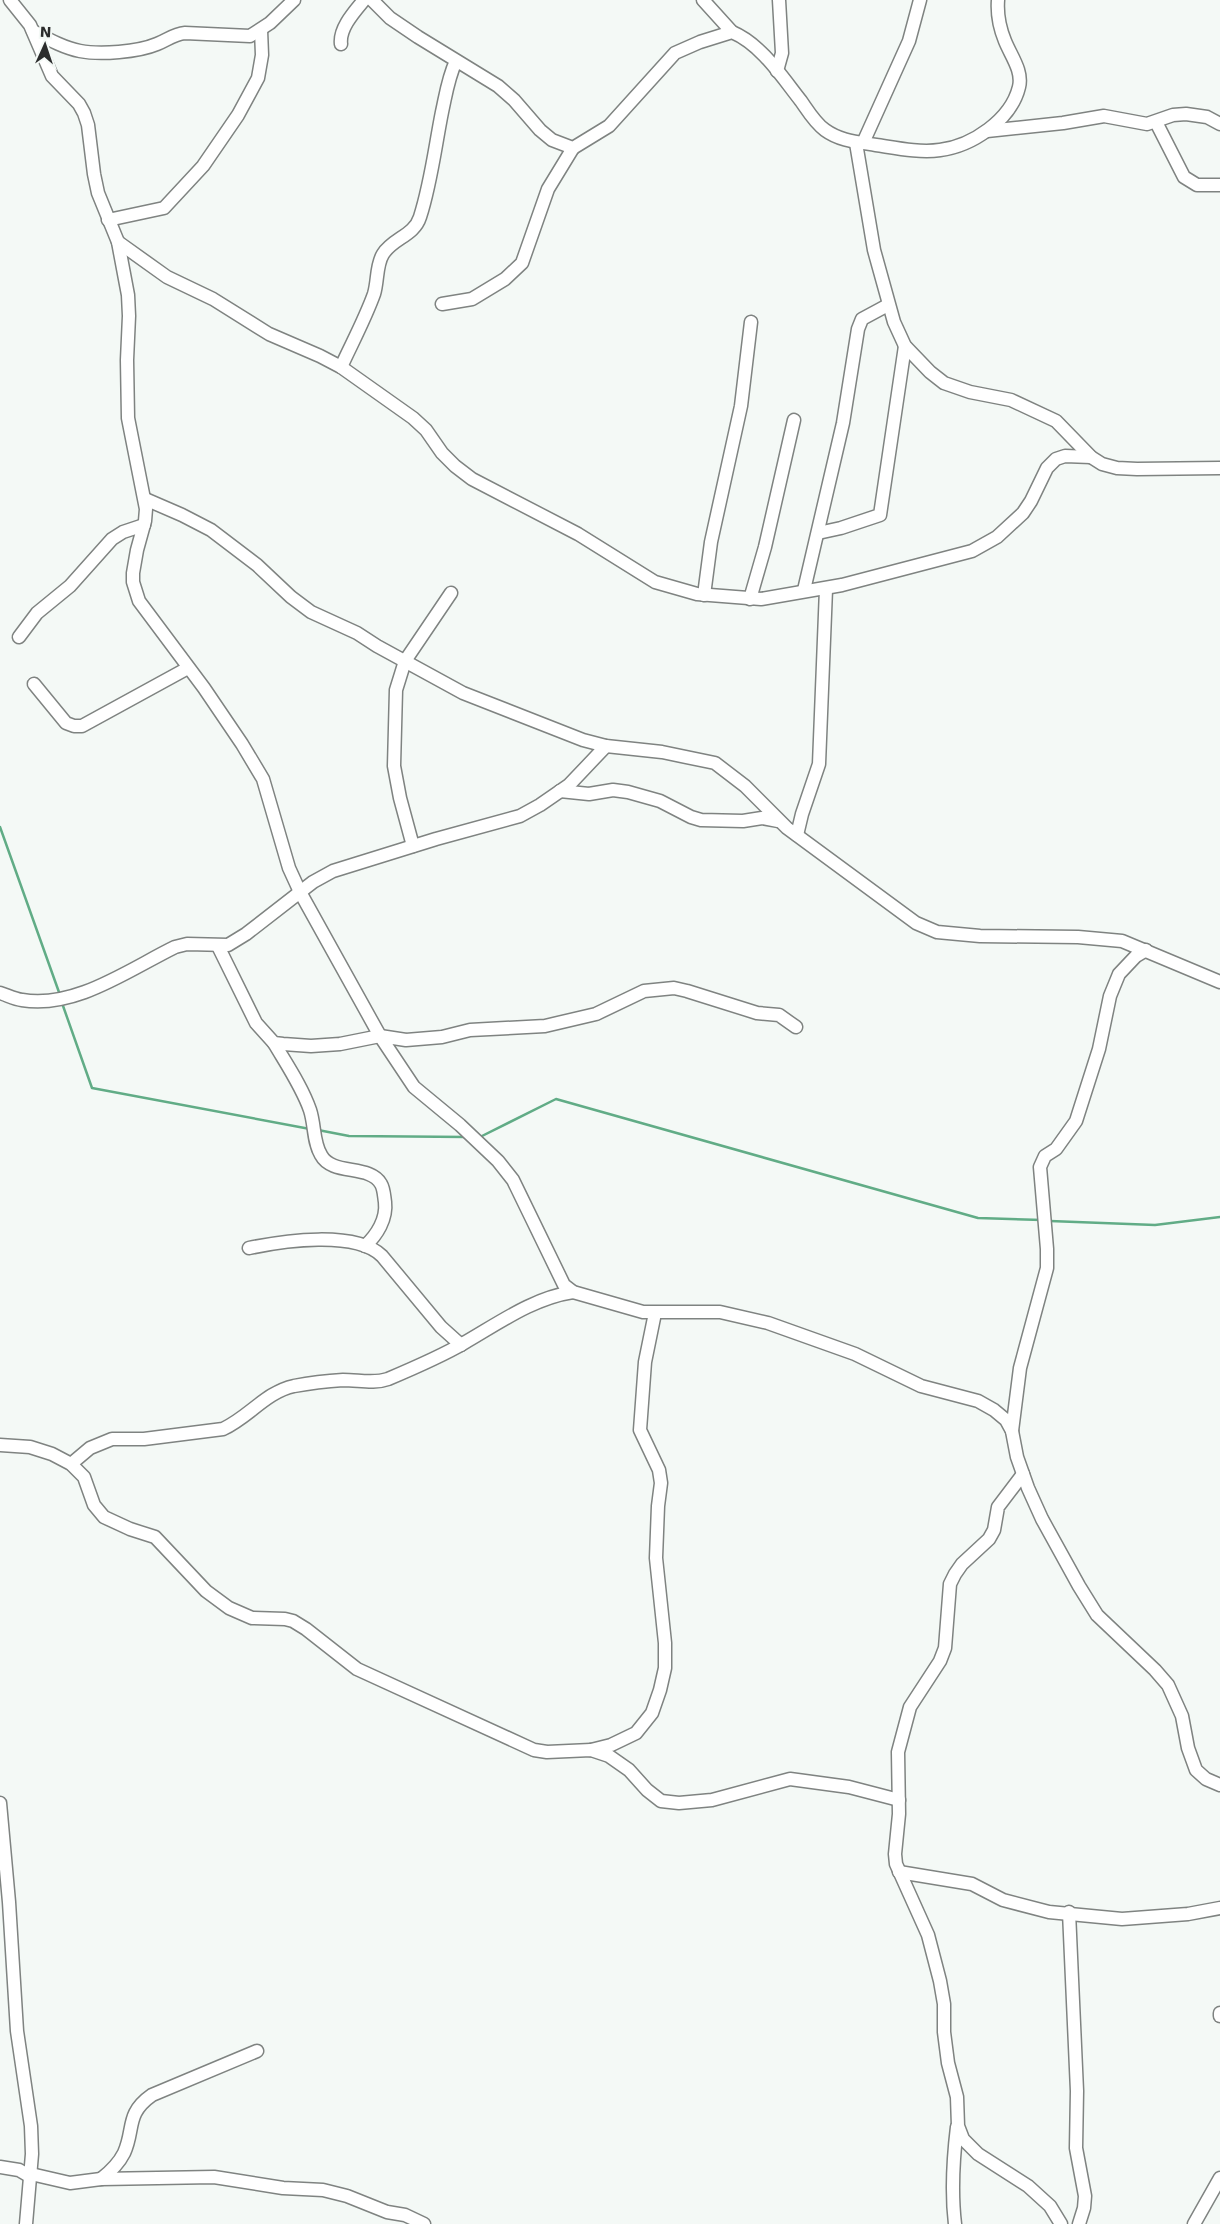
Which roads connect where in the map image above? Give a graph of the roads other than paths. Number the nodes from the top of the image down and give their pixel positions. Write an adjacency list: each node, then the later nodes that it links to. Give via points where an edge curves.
1 (10, 0): 10 (street)
2 (294, 0): 9 (street)
3 (364, 0): 12 (street, via 344,30)
4 (372, 0): 13 (street, via 390,18)
5 (703, 0): 11 (street)
6 (780, 0): 14 (street, via 782,53)
7 (920, 0): 18 (street, via 910,41)
8 (998, 0): 17 (street, via 1002,32 1017,68 1019,86 1014,100)
9 (261, 30): 10 (street, via 243,37 185,33 142,48 98,52 78,51); 21 (street, via 262,61 258,78 238,115 203,166 164,208)
10 (33, 31): 21 (street, via 52,76 71,94 84,113 94,174)
11 (732, 32): 14 (street, via 749,41); 19 (street, via 675,53 609,126)
12 (341, 44)
13 (456, 61): 19 (street, via 498,86 552,140); 27 (street, via 448,77 420,218 415,228 383,254 374,295)
14 (777, 71): 18 (street, via 822,128 842,139)
15 (1156, 122): 16 (street, via 1186,114 1207,117); 17 (street, via 1147,124 1104,116); 20 (street, via 1184,176 1198,185)
16 (1220, 124)
17 (987, 131): 18 (street, via 960,146 939,151)
18 (860, 143): 24 (street, via 874,250)
19 (573, 148): 23 (street, via 548,189 522,263 505,279 472,299)
20 (1220, 185)
21 (108, 220): 22 (street)
22 (118, 242): 27 (street, via 167,277 213,299 269,334); 31 (street, via 128,295 128,418)
23 (442, 304)
24 (888, 305): 26 (street); 33 (street, via 862,318 858,329)
25 (750, 322): 37 (street, via 739,418 711,542)
26 (905, 346): 29 (street, via 944,383 1010,400 1056,421); 33 (street, via 880,515)
27 (341, 367): 37 (street, via 413,418 454,466 472,479 578,534 655,582)
28 (794, 420): 38 (street)
29 (1091, 457): 30 (street, via 1117,468); 34 (street, via 1056,459 1047,468 1023,513 997,537 972,551)
30 (1220, 468)
31 (145, 500): 32 (street); 40 (street, via 210,530 311,612 357,633)
32 (144, 525): 39 (street, via 112,539 70,586 36,613); 41 (street, via 133,573 135,591 144,610)
33 (818, 533): 35 (street)
34 (826, 589): 35 (street); 46 (street, via 819,764)
35 (804, 590): 38 (street)
36 (451, 593): 40 (street)
37 (704, 595): 38 (street)
38 (750, 599)
39 (19, 637)
40 (405, 661): 43 (street, via 487,704 564,734); 47 (street, via 396,690 394,766)
41 (188, 668): 42 (street, via 82,726 66,723); 48 (street, via 263,779 289,868)
42 (34, 684)
43 (606, 746): 44 (street); 45 (street, via 715,763 745,786)
44 (560, 792): 45 (street, via 589,794 619,790 660,801 701,820 762,818); 47 (street, via 520,816)
45 (778, 821): 46 (street)
46 (797, 835): 50 (street, via 916,924 937,932 1104,939 1122,941)
47 (413, 846): 48 (street, via 333,871)
48 (300, 892): 49 (street, via 246,934 228,945); 56 (street)
49 (218, 946): 53 (street, via 187,944 175,947 61,1000 44,1002); 57 (street, via 256,1022)
50 (1146, 950): 51 (street); 63 (street, via 1118,974 1076,1121 1056,1148 1045,1156 1040,1167 1047,1268 1020,1368)
51 (1220, 982)
52 (0, 993): 53 (street)
53 (14, 998): 54 (street)
54 (0, 1002)
55 (796, 1026): 56 (street, via 779,1015 757,1013 674,988 644,991 596,1014 545,1026 470,1030 442,1037 406,1040)
56 (380, 1036): 57 (street, via 311,1046); 60 (street, via 414,1087 453,1118 513,1180 564,1285)
57 (274, 1043): 58 (street, via 306,1098 322,1157 331,1164 375,1178 383,1186 383,1221)
58 (365, 1246): 59 (street, via 304,1239); 62 (street, via 382,1256 440,1327)
59 (249, 1248)
60 (573, 1292): 61 (street, via 616,1306); 62 (street, via 546,1298 520,1310)
61 (655, 1313): 63 (street, via 720,1312 785,1329 855,1354 921,1386 978,1401 1006,1420); 67 (street, via 645,1362 640,1430 659,1470 661,1483 656,1558 665,1668 652,1713 636,1733)
62 (461, 1345): 65 (street, via 381,1381 342,1380 278,1391 223,1429 144,1439 112,1439 90,1448)
63 (1012, 1431): 66 (street)
64 (0, 1445): 65 (street, via 30,1447)
65 (71, 1464): 67 (street, via 84,1477 94,1505 104,1517 130,1530 155,1537 206,1591 229,1608 252,1618 293,1621 357,1669 534,1750)
66 (1023, 1474): 68 (street, via 1042,1519 1097,1615 1168,1685 1182,1716 1196,1770); 69 (street, via 998,1507 989,1539 962,1564 950,1584 945,1648 910,1707 900,1746)
67 (591, 1750): 69 (street, via 609,1756 629,1770 661,1801 712,1800 790,1780 849,1787)
68 (1220, 1785)
69 (899, 1800): 71 (street, via 895,1854)
70 (0, 1803): 77 (street, via 10,1902 17,2031 30,2126)
71 (899, 1872): 73 (street, via 972,1884 1003,1900 1049,1912); 75 (street, via 928,1935 940,1982 948,2063 957,2097)
72 (1220, 1908): 73 (street, via 1122,1919)
73 (1069, 1912): 84 (street, via 1076,2148 1084,2196)
74 (256, 2051): 79 (street, via 140,2103 133,2116 123,2154)
75 (958, 2126): 82 (street, via 952,2179); 83 (street, via 970,2148 1028,2186 1050,2206)
76 (0, 2167): 77 (street)
77 (31, 2176): 79 (street, via 70,2183); 80 (street)
78 (1220, 2178): 85 (street)
79 (101, 2179): 81 (street, via 214,2177 283,2188 324,2190)
80 (26, 2224)
81 (424, 2224)
82 (955, 2224)
83 (1061, 2224)
84 (1079, 2224)
85 (1194, 2224)

